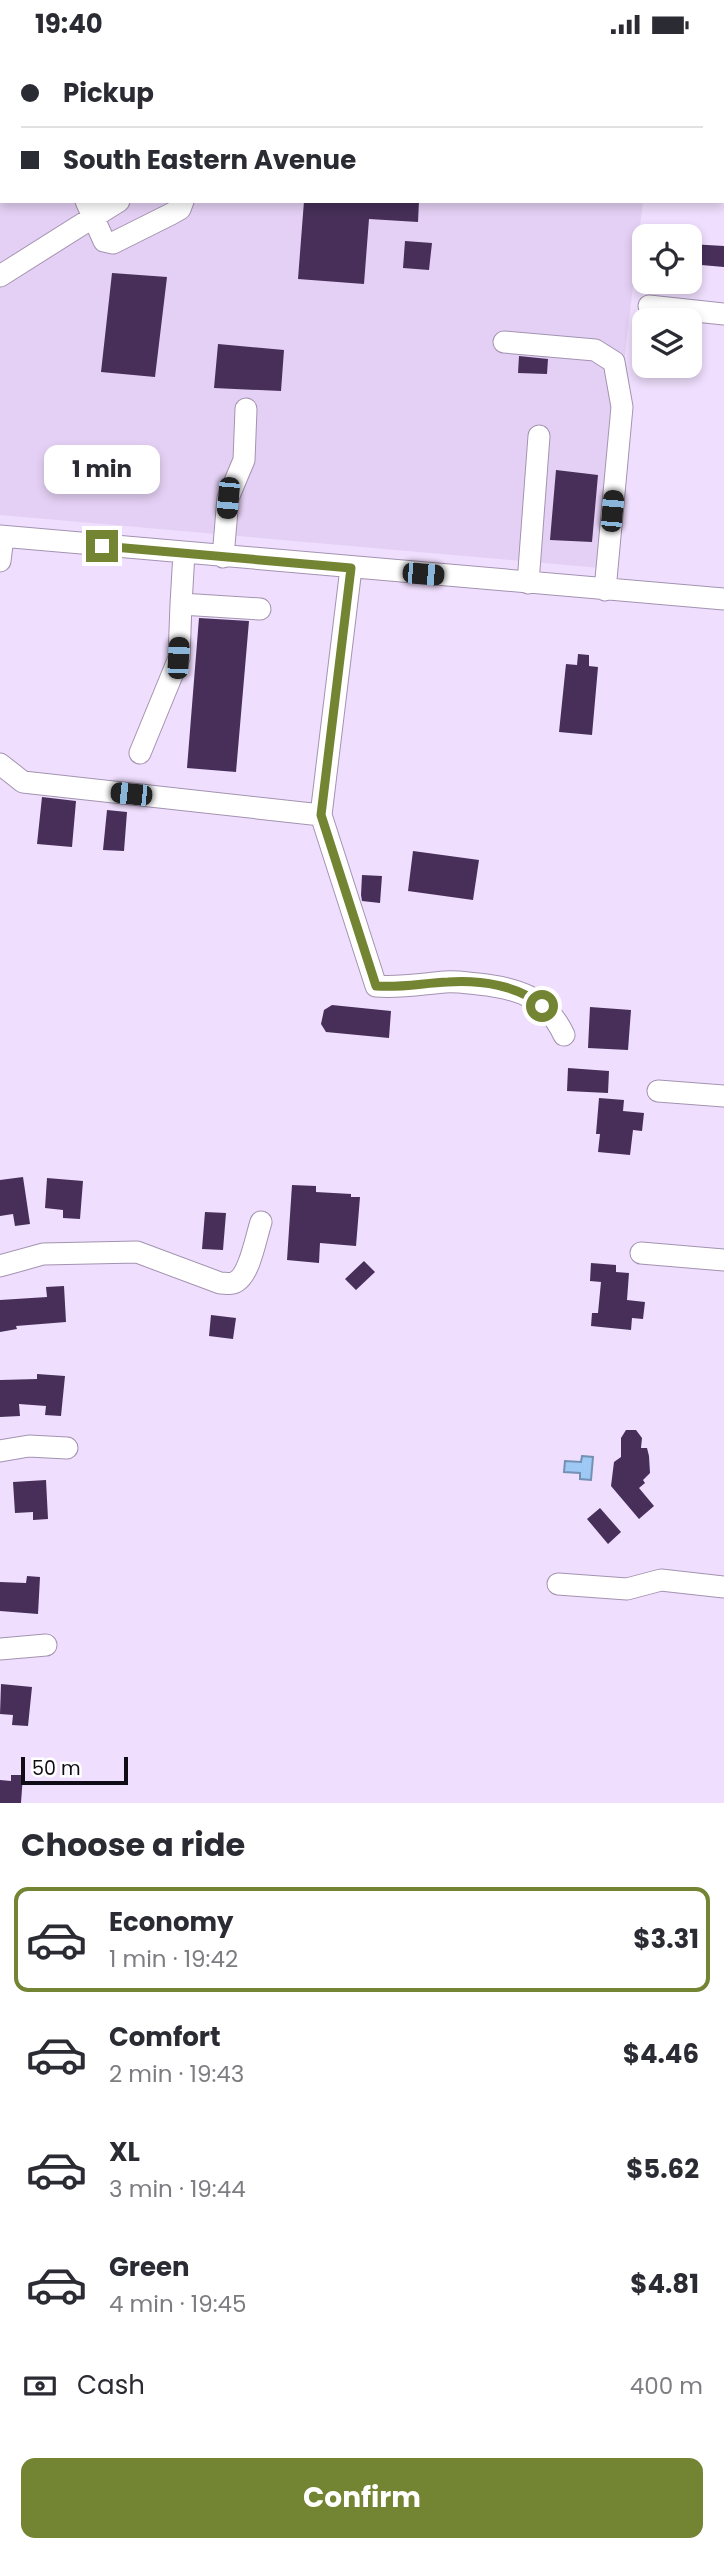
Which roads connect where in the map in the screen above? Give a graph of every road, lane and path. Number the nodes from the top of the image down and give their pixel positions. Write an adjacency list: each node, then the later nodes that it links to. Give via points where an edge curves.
1 (111, 203): 3 (street)
2 (182, 203): 3 (street, via 180,209 113,243 104,241)
3 (89, 209): 4 (street)
4 (0, 276)
5 (702, 313): 6 (street)
6 (724, 314)
7 (505, 342): 16 (street, via 595,350 614,362 622,407)
8 (246, 409): 12 (street, via 244,460 228,498)
9 (539, 436): 15 (street)
10 (1, 537): 11 (street); 13 (street)
11 (184, 553): 12 (street); 18 (street)
12 (223, 557): 14 (street)
13 (0, 561)
14 (351, 568): 15 (street); 22 (street)
15 (528, 583): 16 (street)
16 (606, 590): 17 (street)
17 (724, 599)
18 (181, 604): 19 (street); 20 (street, via 178,658)
19 (260, 609)
20 (141, 753)
21 (0, 764): 22 (street, via 23,782)
22 (321, 815): 23 (street, via 376,986 449,982 503,986 529,995 556,1017)
23 (564, 1035)
24 (658, 1091): 25 (street)
25 (724, 1096)
26 (261, 1222): 29 (street, via 247,1269 234,1283 220,1283 137,1252 43,1254)
27 (641, 1253): 28 (street)
28 (724, 1260)
29 (0, 1266)
30 (67, 1448): 31 (street, via 29,1446)
31 (0, 1451)
32 (558, 1584): 33 (street, via 626,1589 661,1580)
33 (724, 1587)
34 (46, 1645): 35 (street)
35 (0, 1649)

